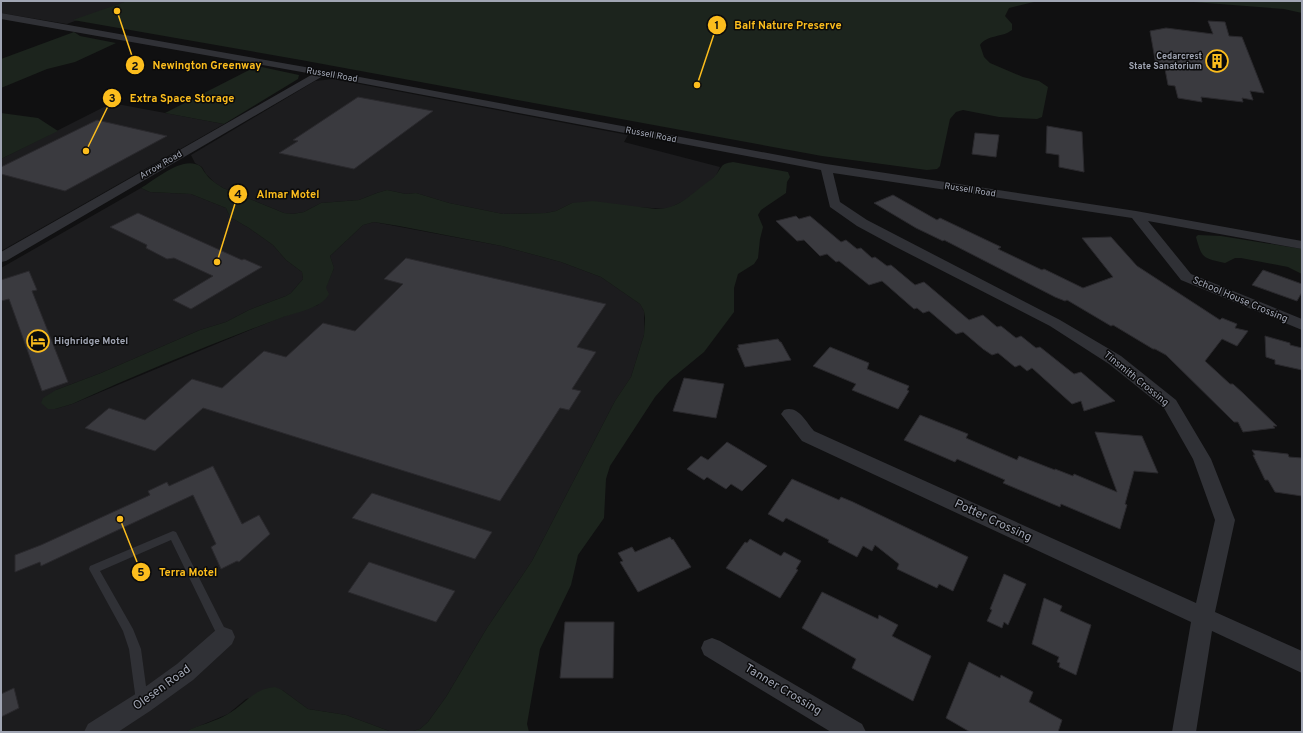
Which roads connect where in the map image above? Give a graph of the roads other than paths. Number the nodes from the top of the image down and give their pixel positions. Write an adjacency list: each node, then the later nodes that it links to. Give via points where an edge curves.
1 (1, 16): 2 (street, Russell Road)
2 (322, 73): 3 (street, Russell Road); 6 (street, Arrow Road)
3 (826, 168): 4 (street, Russell Road); 9 (street, Tinsmith Crossing, via 834,204 899,243 1062,327 1115,360 1170,404 1202,459 1225,520)
4 (1136, 215): 5 (street, Russell Road); 7 (street, School House Crossing, via 1186,277)
5 (1302, 245)
6 (1, 258)
7 (1302, 325)
8 (790, 414): 9 (street, Potter Crossing, via 808,436)
9 (1203, 617): 12 (street); 16 (street, Tinsmith Crossing)
10 (224, 637): 13 (street, Olesen Road, via 185,672); 13 (lane, via 173,535 94,569 128,629 135,649)
11 (712, 648): 15 (street, Tanner Crossing)
12 (1302, 662)
13 (142, 704): 14 (street, Olesen Road)
14 (96, 732)
15 (854, 732)
16 (1184, 732)

